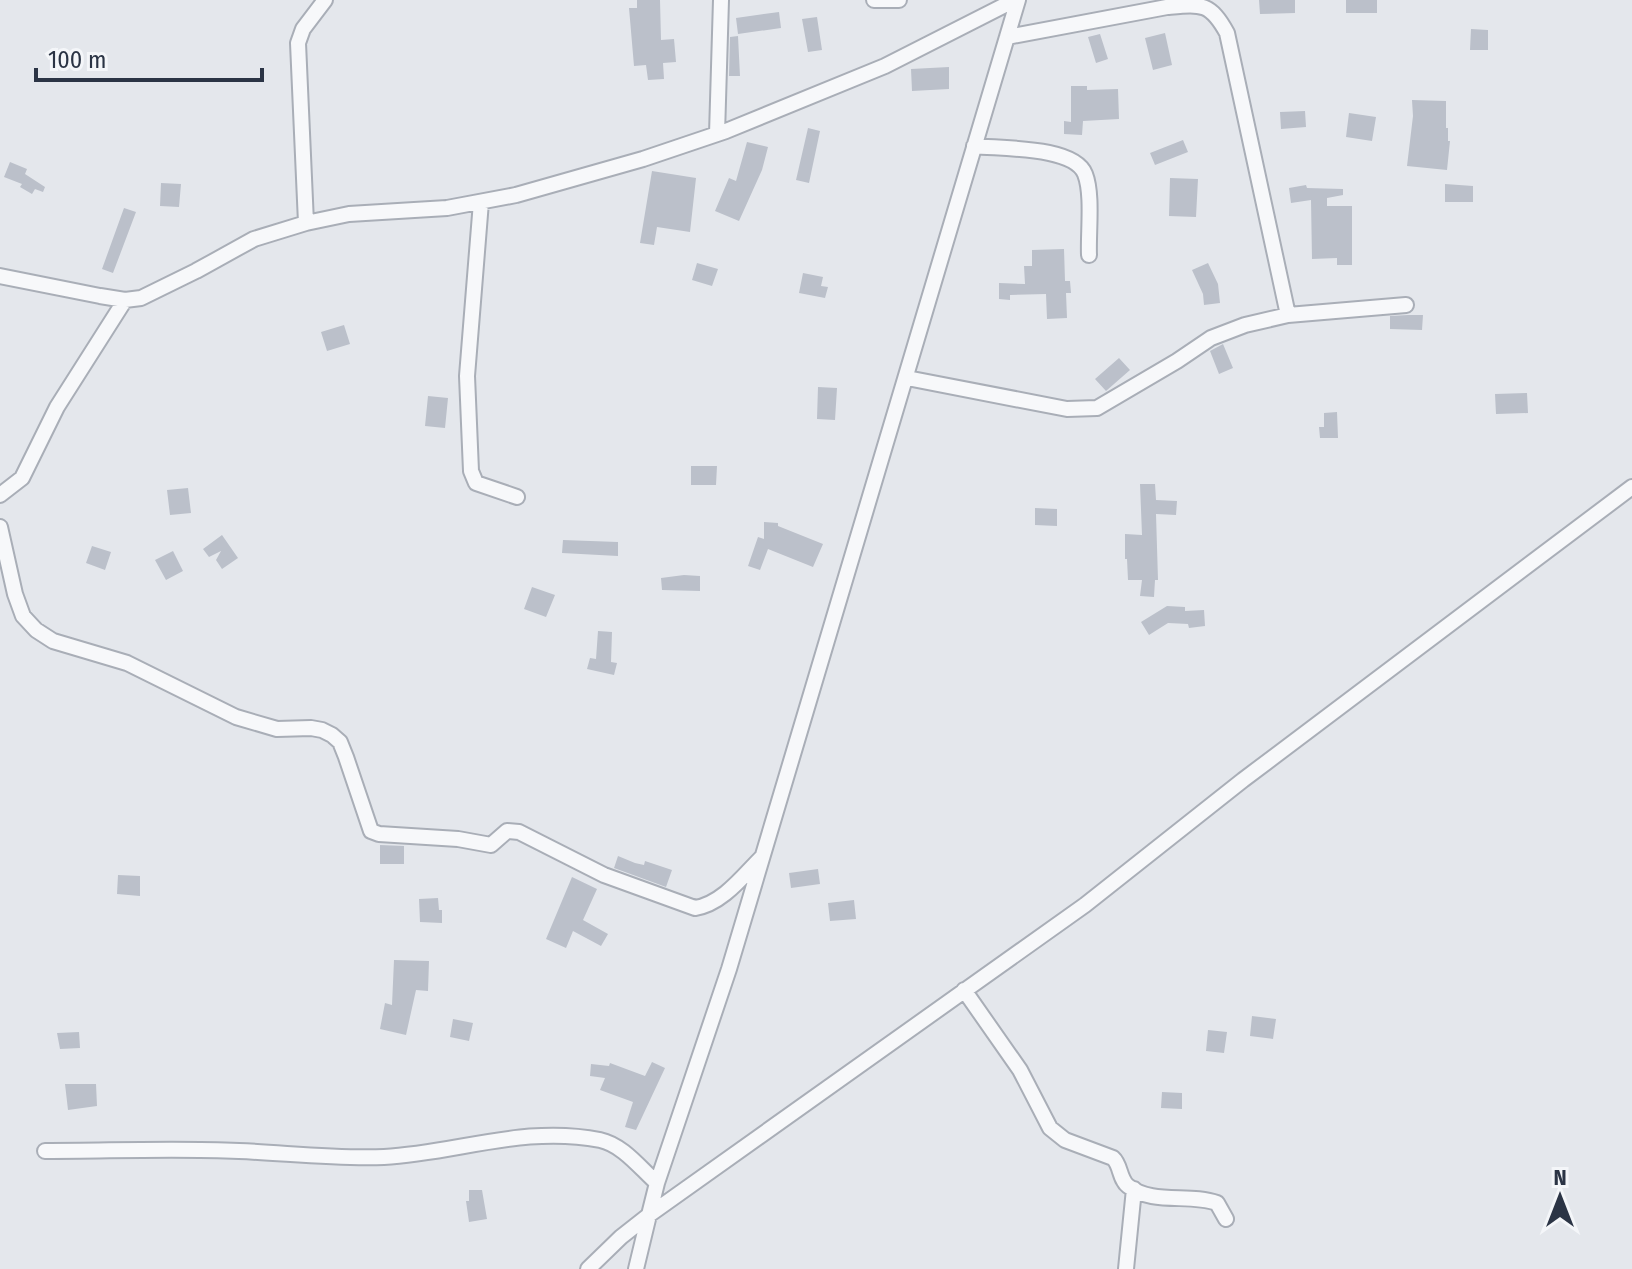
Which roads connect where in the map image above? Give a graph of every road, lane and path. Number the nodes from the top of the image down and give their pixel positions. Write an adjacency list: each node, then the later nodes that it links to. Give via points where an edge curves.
1 (325, 0): 10 (street, via 298,43)
2 (721, 0): 7 (street)
3 (874, 0): 4 (street)
4 (899, 0)
5 (1017, 0): 6 (street); 7 (street, via 885,66)
6 (1007, 37): 8 (street); 15 (street, via 1167,7 1193,5 1217,15 1227,33)
7 (717, 134): 9 (street)
8 (974, 146): 11 (street, via 1050,153 1078,163 1088,191); 16 (street)
9 (481, 202): 10 (street); 19 (street, via 468,364 471,471 476,483)
10 (306, 223): 13 (street, via 254,239 160,290)
11 (1089, 255)
12 (0, 276): 13 (street)
13 (125, 300): 18 (street, via 57,407 22,478)
14 (1406, 305): 15 (street)
15 (1288, 315): 16 (street, via 1211,338 1113,401 1085,410)
16 (907, 378): 21 (street)
17 (1632, 487): 22 (street, via 1085,905)
18 (0, 495)
19 (517, 497)
20 (0, 527): 21 (street, via 15,594 23,616 36,630 53,641 127,663 236,717 277,729 311,728 332,735 340,742 371,831 491,845 507,831 519,832 604,875 695,908 718,899)
21 (762, 858): 24 (street)
22 (964, 990): 25 (street, via 1020,1070 1050,1128 1065,1140 1113,1158); 26 (street)
23 (45, 1151): 24 (street, via 385,1157 513,1136 560,1136 611,1143)
24 (657, 1183): 26 (street)
25 (1134, 1189): 27 (street, via 1155,1196 1207,1199 1217,1203); 30 (street)
26 (649, 1215): 28 (street); 29 (street)
27 (1226, 1219)
28 (588, 1269)
29 (636, 1269)
30 (1126, 1269)

